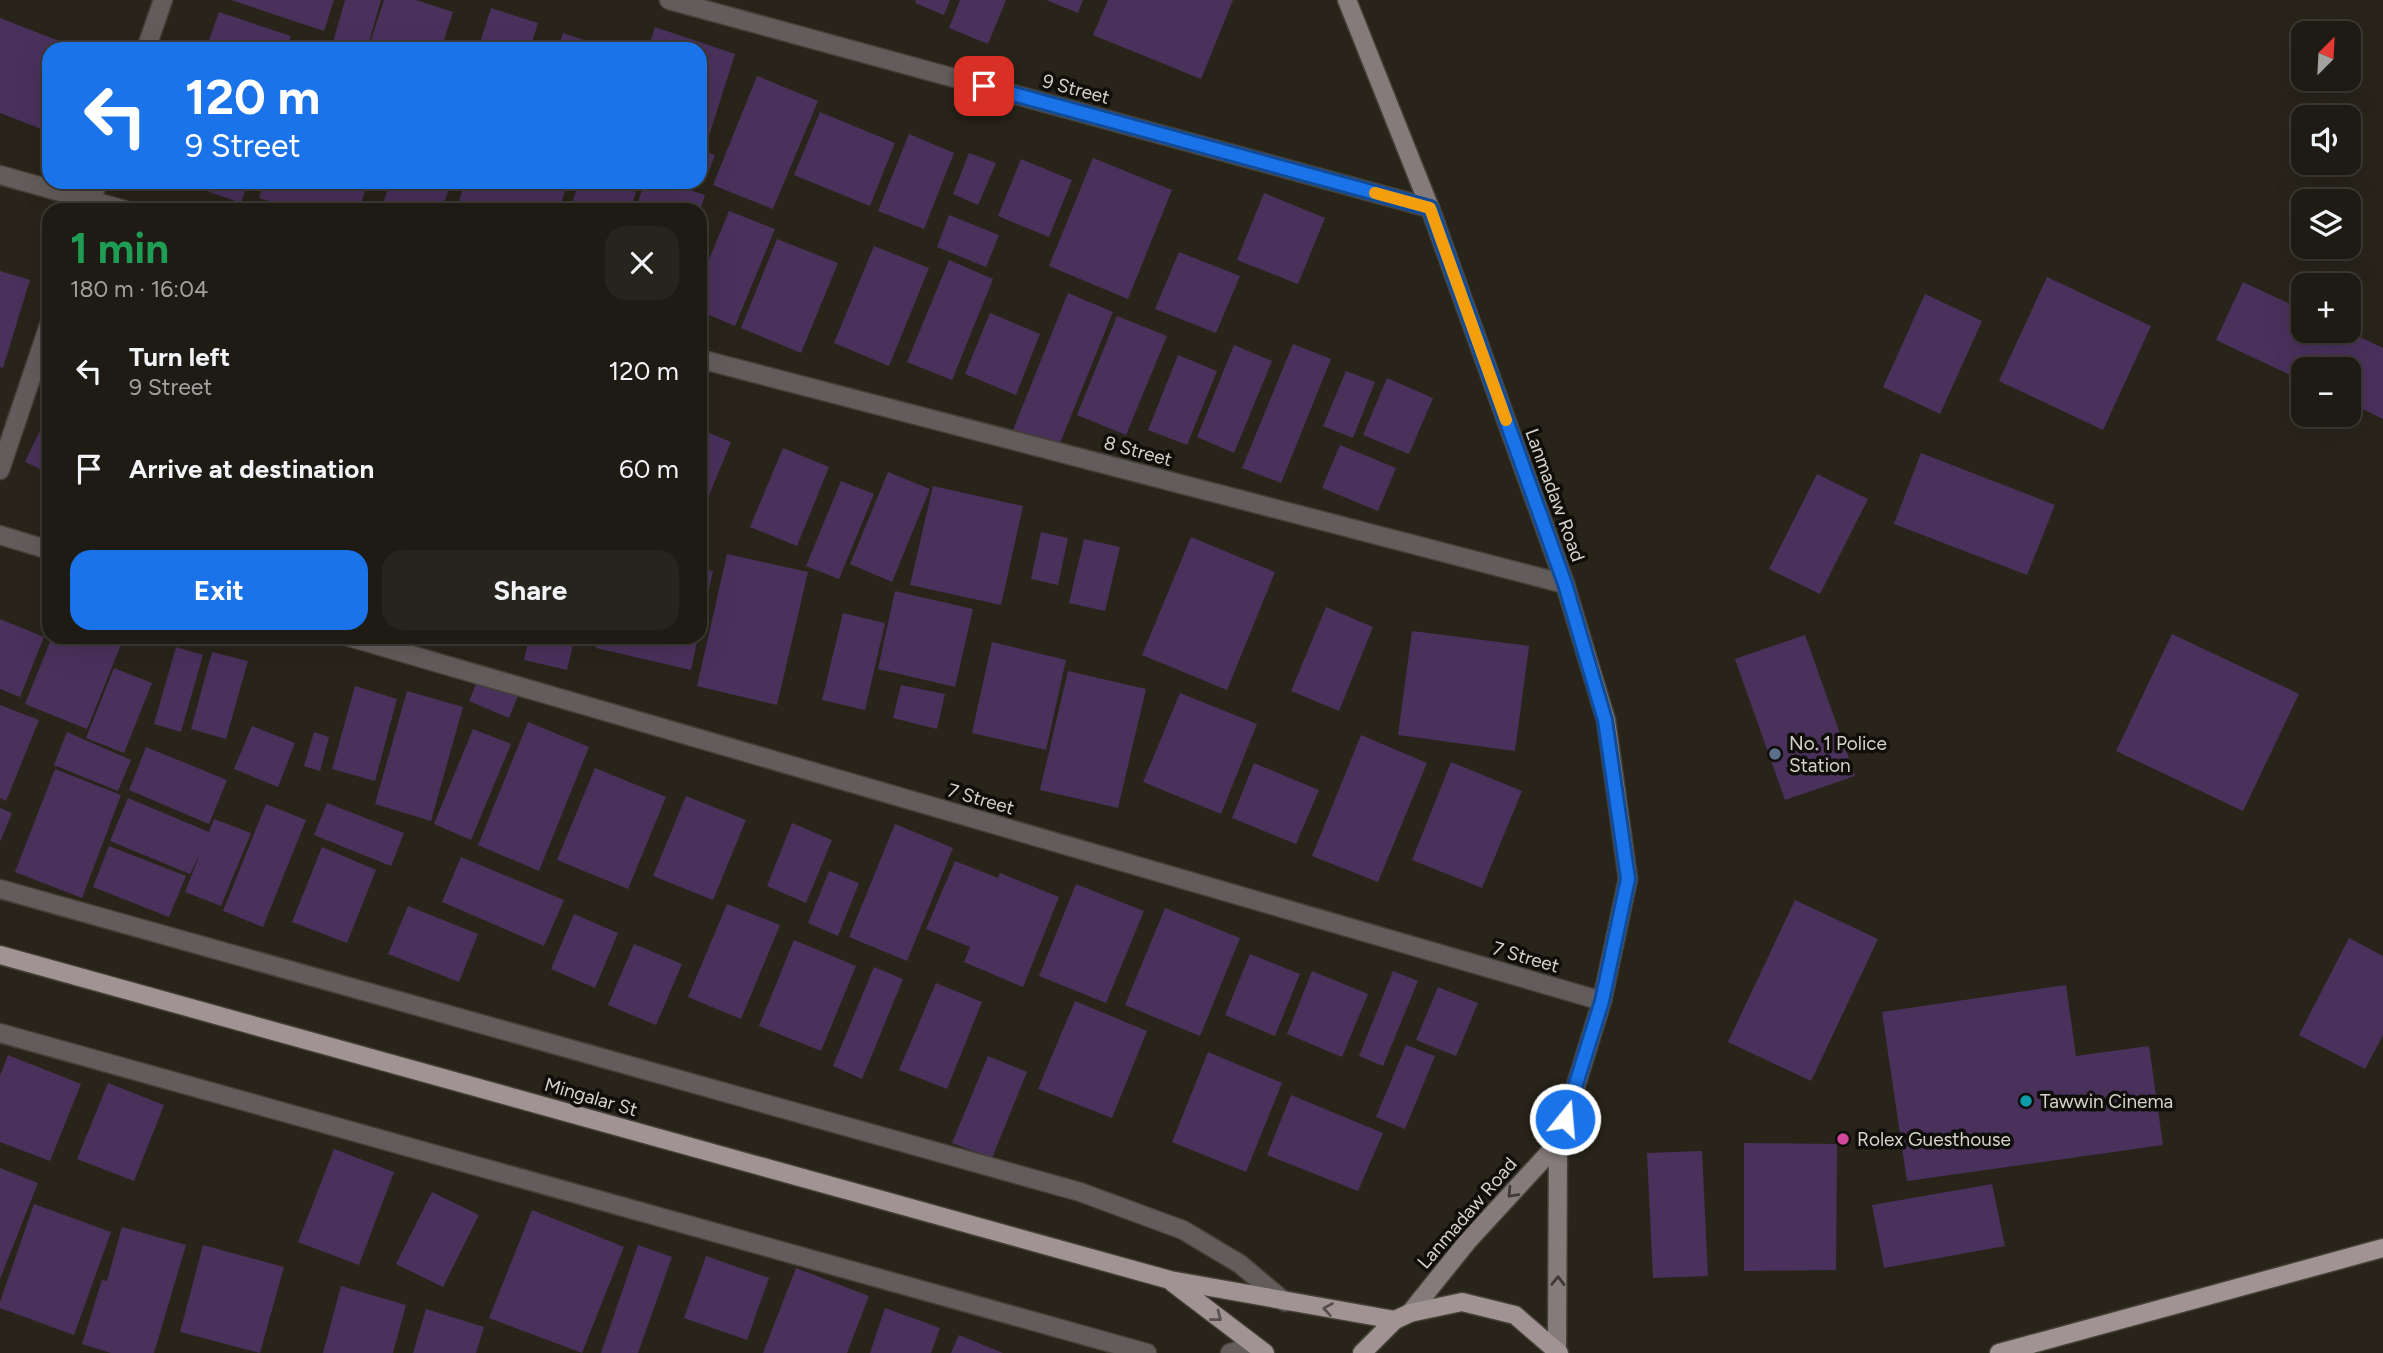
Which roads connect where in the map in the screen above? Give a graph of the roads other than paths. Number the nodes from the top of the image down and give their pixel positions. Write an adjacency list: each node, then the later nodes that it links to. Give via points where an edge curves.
1 (163, 0): 4 (street)
2 (669, 0): 7 (street, 9 Street)
3 (1348, 0): 7 (street, Lanmadaw Road)
4 (148, 42)
5 (0, 175): 6 (street)
6 (81, 203)
7 (1430, 208): 13 (street, Lanmadaw Road)
8 (42, 346): 10 (street)
9 (707, 361): 13 (street, 8 Street)
10 (0, 470)
11 (0, 536): 12 (street)
12 (42, 548)
13 (1565, 584): 17 (street, Lanmadaw Road, via 1605,720 1628,879)
14 (373, 644): 17 (street, 7 Street)
15 (0, 889): 22 (street, via 1080,1192 1183,1230 1240,1264)
16 (0, 955): 21 (main road, Mingalar St)
17 (1602, 1001): 19 (street, Lanmadaw Road)
18 (0, 1033): 26 (street)
19 (1558, 1143): 23 (street, Lanmadaw Road, one-way to 23); 25 (street, Lanmadaw Road, one-way to 19)
20 (2383, 1248): 29 (main road)
21 (1170, 1280): 22 (main road, Mingalar St); 24 (main road, one-way to 24)
22 (1285, 1302): 23 (main road, Mingalar St, one-way to 22)
23 (1402, 1317): 25 (main road, via 1462,1302 1515,1315); 28 (main road)
24 (1260, 1350): 27 (street)
25 (1558, 1351)
26 (1147, 1353)
27 (1230, 1353)
28 (1362, 1353)
29 (1999, 1353)

